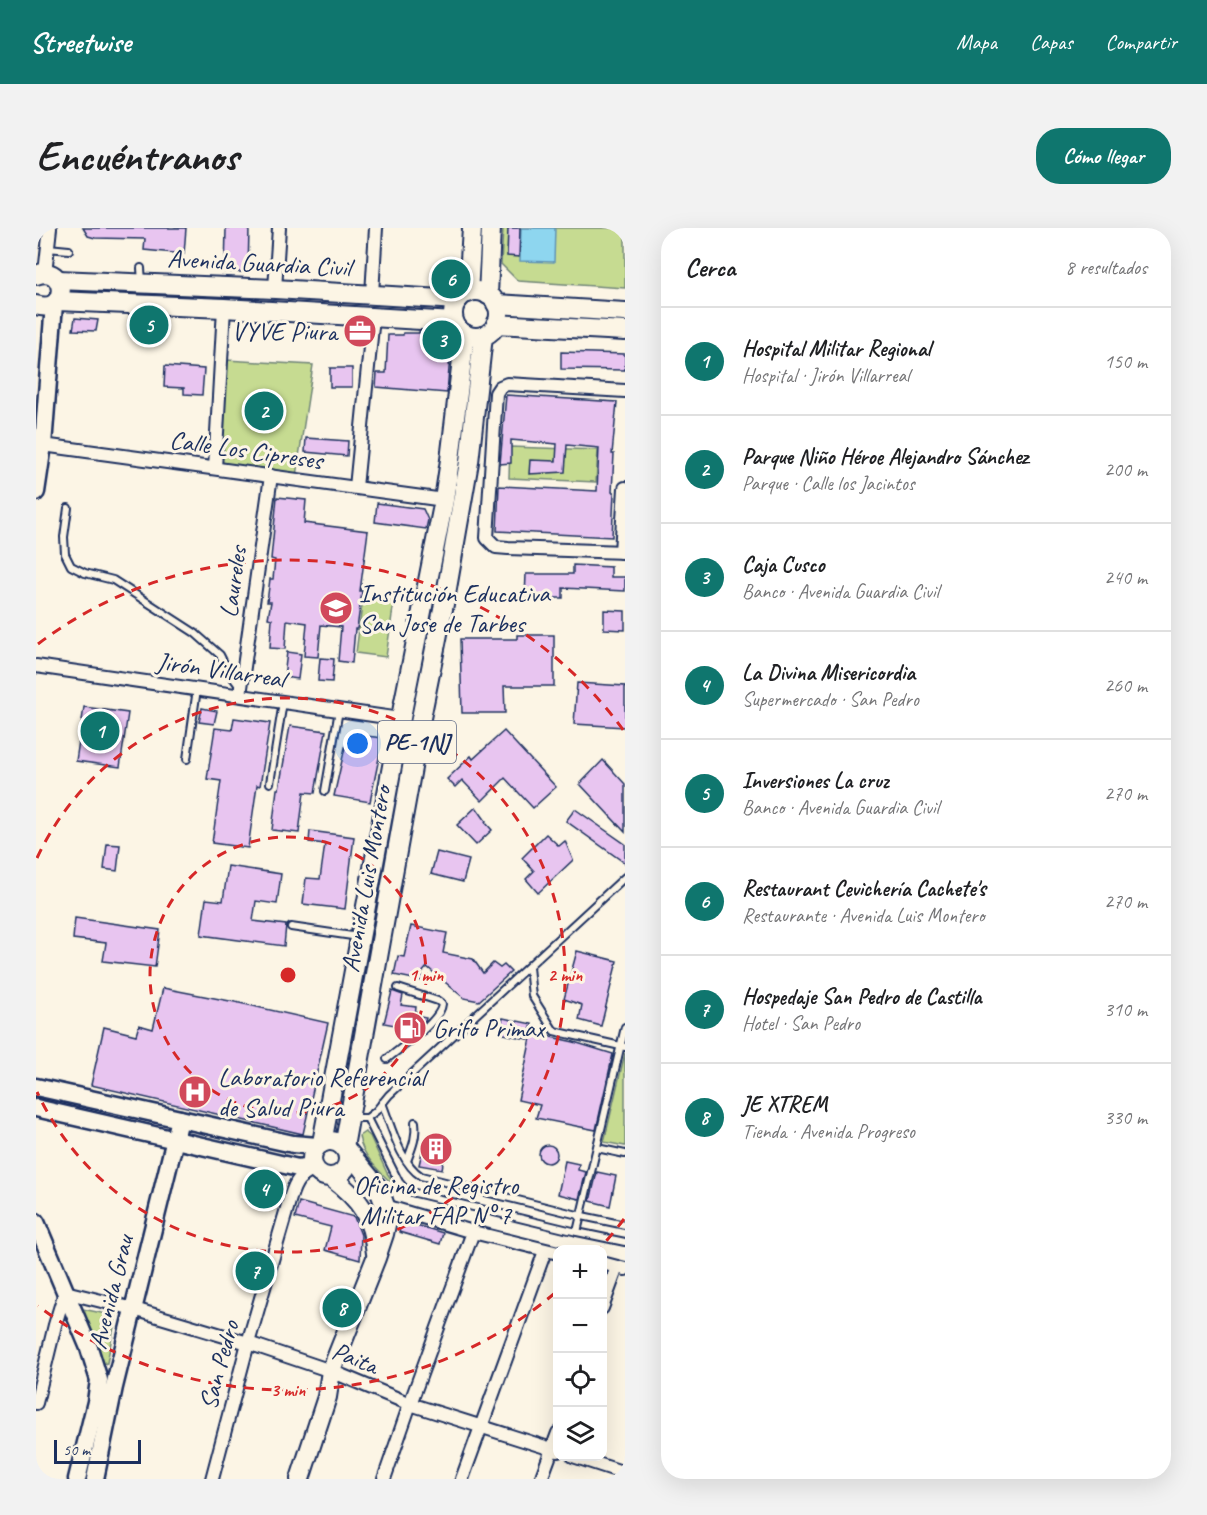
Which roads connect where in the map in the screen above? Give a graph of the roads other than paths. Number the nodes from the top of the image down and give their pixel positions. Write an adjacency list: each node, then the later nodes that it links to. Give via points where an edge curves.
1 (50, 228): 6 (street)
2 (279, 228): 10 (street)
3 (375, 228): 11 (street)
4 (472, 228): 12 (main road)
5 (491, 228): 13 (main road)
6 (48, 248): 7 (lane); 8 (street)
7 (69, 250)
8 (46, 276): 9 (main road, Avenida Guardia Civil); 14 (main road, via 60,284 61,293)
9 (142, 276): 10 (main road, Avenida Guardia Civil); 15 (main road)
10 (275, 289): 11 (main road, Avenida Guardia Civil)
11 (372, 294): 12 (main road, Avenida Guardia Civil)
12 (463, 297): 13 (main road, via 475,291); 19 (main road, PE-1NJ, via 454,307)
13 (492, 299): 17 (main road); 20 (main road, PE-1NJ, via 498,317)
14 (49, 303): 15 (main road, Avenida Guardia Civil); 23 (main road)
15 (142, 305): 16 (main road, Avenida Guardia Civil)
16 (224, 308): 18 (main road, Avenida Guardia Civil); 27 (street)
17 (625, 312)
18 (374, 317): 19 (main road, Avenida Guardia Civil); 29 (street)
19 (459, 328): 20 (main road, via 477,337); 24 (main road, Avenida Luis Montero / PE-1NJ)
20 (490, 330): 21 (main road); 25 (main road, Avenida Luis Montero / PE-1NJ)
21 (625, 331)
22 (625, 391): 26 (street, via 507,384 500,387 496,393)
23 (43, 445): 27 (street, Calle Los Cipreses); 31 (main road)
24 (450, 460): 25 (street); 32 (main road, Avenida Luis Montero / PE-1NJ)
25 (469, 462): 26 (street); 50 (main road, Avenida Luis Montero / PE-1NJ)
26 (492, 464): 34 (street, via 487,538 496,547)
27 (215, 468): 28 (street, Calle Los Cipreses)
28 (271, 476): 29 (street, Calle Los Cipreses); 37 (street, Laureles)
29 (356, 487): 32 (street, Calle Los Cipreses)
30 (625, 488): 34 (street)
31 (36, 492)
32 (444, 500): 40 (main road, Avenida Luis Montero / PE-1NJ)
33 (68, 508): 37 (lane, via 64,545 71,566 113,580 195,633 220,655)
34 (623, 552)
35 (36, 666): 36 (street, Jirón Villarreal)
36 (197, 689): 37 (street, Jirón Villarreal); 41 (lane)
37 (240, 692): 38 (street, Jirón Villarreal)
38 (283, 702): 39 (street, Jirón Villarreal); 42 (lane)
39 (339, 710): 40 (street, Jirón Villarreal); 43 (lane)
40 (400, 718): 46 (main road, Avenida Luis Montero / PE-1NJ)
41 (187, 759)
42 (270, 783)
43 (325, 791)
44 (625, 877): 47 (lane)
45 (291, 927): 46 (lane)
46 (361, 937): 49 (main road, Avenida Luis Montero / PE-1NJ)
47 (529, 966): 52 (lane, via 532,996 554,1031); 57 (lane)
48 (398, 988): 53 (lane, via 438,1000 442,1011)
49 (349, 999): 50 (main road); 54 (main road, Avenida Luis Montero / PE-1NJ)
50 (370, 1003): 55 (main road, Avenida Luis Montero / PE-1NJ)
51 (625, 1027): 52 (lane)
52 (623, 1047): 65 (lane)
53 (387, 1059)
54 (334, 1077): 55 (main road); 63 (main road, Avenida Luis Montero / PE-1NJ)
55 (355, 1082): 59 (main road, Avenida Luis Montero / PE-1NJ)
56 (36, 1087): 60 (main road)
57 (382, 1103): 59 (lane); 66 (lane)
58 (36, 1107): 62 (main road)
59 (358, 1118): 64 (main road, Avenida Luis Montero / PE-1NJ); 68 (lane)
60 (180, 1119): 62 (main road, Avenida Grau); 63 (main road, via 293,1144)
61 (415, 1122): 69 (lane, via 415,1141)
62 (175, 1139): 70 (main road, via 298,1168); 84 (main road, Avenida Grau)
63 (320, 1144): 64 (main road, via 332,1141); 70 (main road, PE-1NJ, via 312,1156)
64 (345, 1148): 71 (main road, PE-1NJ, via 348,1165 342,1174); 72 (main road, via 379,1189)
65 (597, 1148): 67 (lane); 73 (lane)
66 (401, 1152): 68 (lane); 69 (lane)
67 (625, 1154)
68 (387, 1158): 77 (lane, via 406,1190)
69 (407, 1161): 73 (lane, via 421,1176)
70 (314, 1167): 71 (main road, via 322,1176); 85 (street, San Pedro, via 294,1186)
71 (332, 1178): 80 (main road, via 360,1204 371,1224)
72 (385, 1206): 76 (street); 80 (main road, via 387,1220)
73 (582, 1216): 75 (lane); 77 (lane)
74 (36, 1222): 82 (main road, Avenida Grau)
75 (625, 1225)
76 (473, 1232): 79 (street); 88 (street)
77 (577, 1233): 78 (lane)
78 (625, 1242)
79 (551, 1252): 89 (street)
80 (376, 1258): 86 (main road)
81 (621, 1268): 83 (street)
82 (65, 1292): 84 (street, Paita); 87 (street); 94 (main road, Avenida Grau, via 99,1380)
83 (607, 1299)
84 (134, 1309): 85 (street, Paita); 95 (main road, Avenida Grau)
85 (248, 1343): 86 (street, Paita); 96 (street, San Pedro)
86 (331, 1371): 88 (street, Paita); 97 (main road, via 316,1389); 98 (main road, via 327,1397)
87 (36, 1403)
88 (410, 1404): 89 (street, Paita); 99 (street)
89 (482, 1426): 90 (street, Paita); 100 (street)
90 (553, 1450)
91 (553, 1452): 101 (street)
92 (586, 1461): 93 (street)
93 (618, 1474)
94 (77, 1479)
95 (95, 1479)
96 (212, 1479)
97 (287, 1479)
98 (300, 1479)
99 (384, 1479)
100 (462, 1479)
101 (541, 1479)

